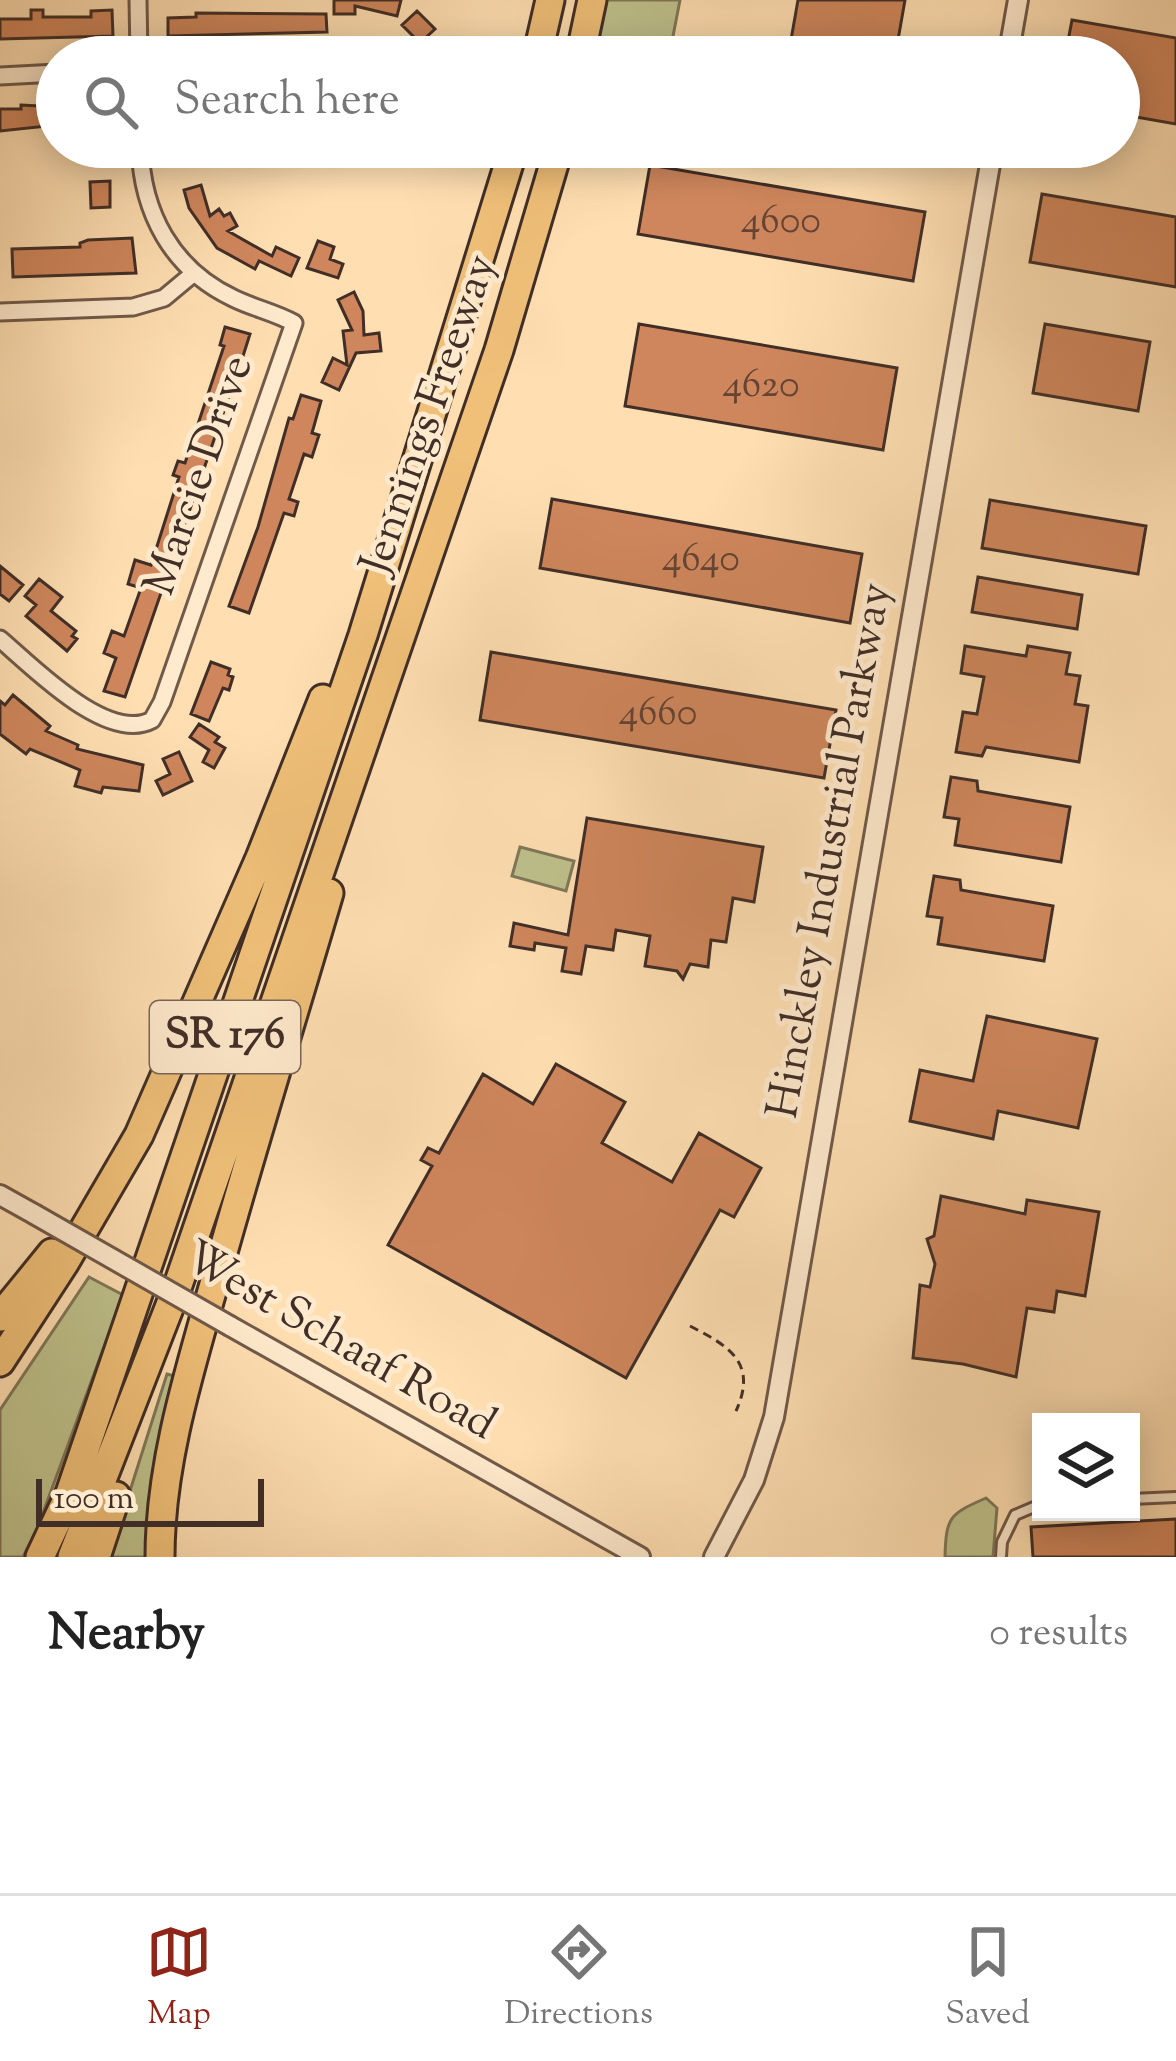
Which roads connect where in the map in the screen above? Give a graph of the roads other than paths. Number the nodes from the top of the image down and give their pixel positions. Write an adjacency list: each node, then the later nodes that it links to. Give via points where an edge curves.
1 (138, 0): 5 (street)
2 (550, 0): 6 (highway)
3 (592, 0): 7 (highway)
4 (1018, 0): 8 (street)
5 (139, 36)
6 (542, 36)
7 (584, 36)
8 (1012, 36)
9 (36, 74): 10 (street)
10 (0, 76)
11 (144, 168): 15 (street, Marcie Drive, via 152,214)
12 (507, 168): 17 (highway, Jennings Freeway / SR 176)
13 (554, 168): 19 (highway, Jennings Freeway / SR 176)
14 (989, 168): 33 (street, Hinckley Industrial Parkway, via 774,1417 754,1480)
15 (194, 273): 16 (street, via 145,305); 18 (street, Marcie Drive, via 294,323 158,712 138,725 92,712)
16 (0, 312)
17 (400, 513): 20 (highway); 28 (highway, SR 176, via 103,1398)
18 (0, 638)
19 (376, 709): 22 (highway, SR 176); 31 (highway, via 357,800 185,1390)
20 (181, 1039): 23 (highway, via 83,1210); 24 (highway, via 139,1135)
21 (0, 1196): 32 (street, West Schaaf Road, bridge)
22 (178, 1285): 29 (highway, SR 176); 30 (highway)
23 (0, 1317)
24 (0, 1362)
25 (1176, 1497): 26 (lane)
26 (1140, 1499)
27 (1032, 1508): 34 (lane, via 1015,1515)
28 (40, 1557)
29 (72, 1557)
30 (96, 1557)
31 (160, 1557)
32 (640, 1557)
33 (714, 1557)
34 (1001, 1557)

